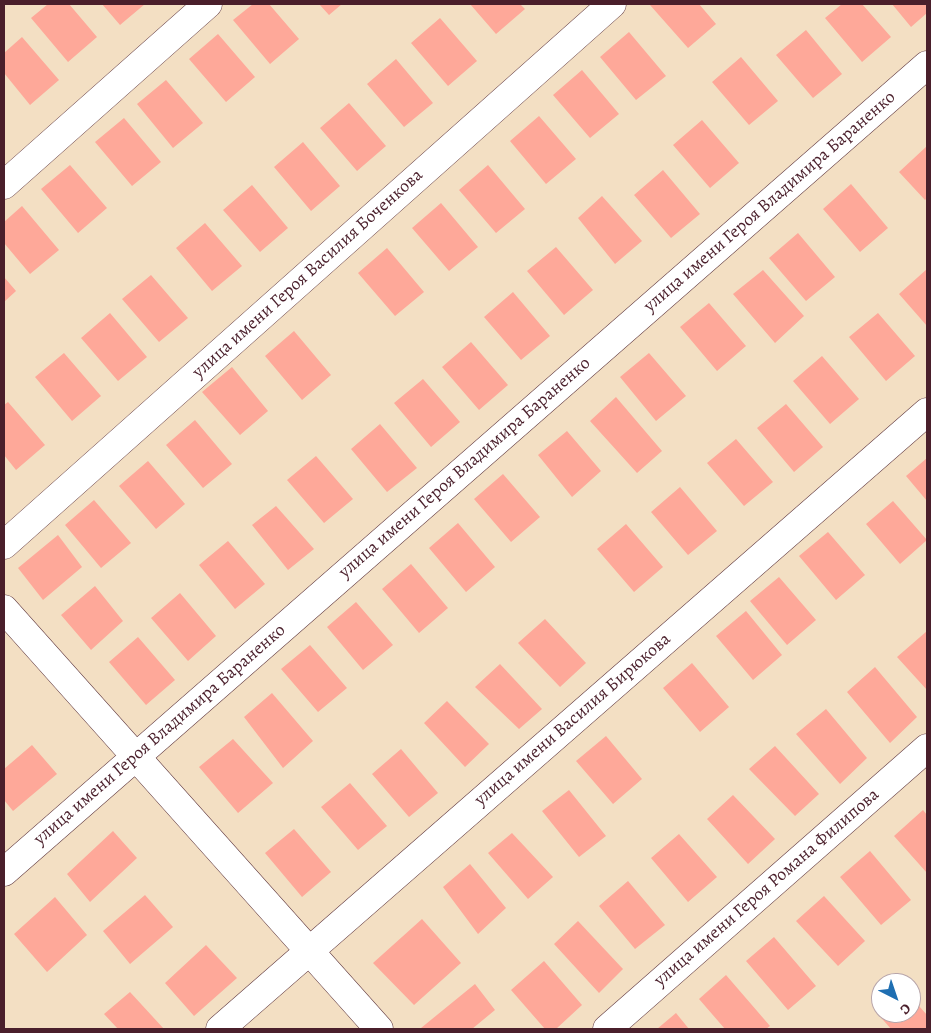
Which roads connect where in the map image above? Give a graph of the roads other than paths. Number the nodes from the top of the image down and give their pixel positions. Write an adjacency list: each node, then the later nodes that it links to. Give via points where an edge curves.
1 (208, 4): 4 (street)
2 (612, 4): 6 (street, улица имени Героя Василия Боченкова)
3 (927, 65): 9 (street, улица имени Героя Владимира Бараненко)
4 (4, 185)
5 (927, 412): 11 (street, улица имени Василия Бирюкова)
6 (4, 545)
7 (4, 609): 9 (street)
8 (927, 748): 14 (street, улица имени Героя Романа Филипова)
9 (135, 756): 10 (street, улица имени Героя Владимира Бараненко); 11 (street)
10 (4, 872)
11 (309, 951): 12 (street, улица имени Василия Бирюкова); 13 (street)
12 (220, 1029)
13 (378, 1029)
14 (607, 1029)

